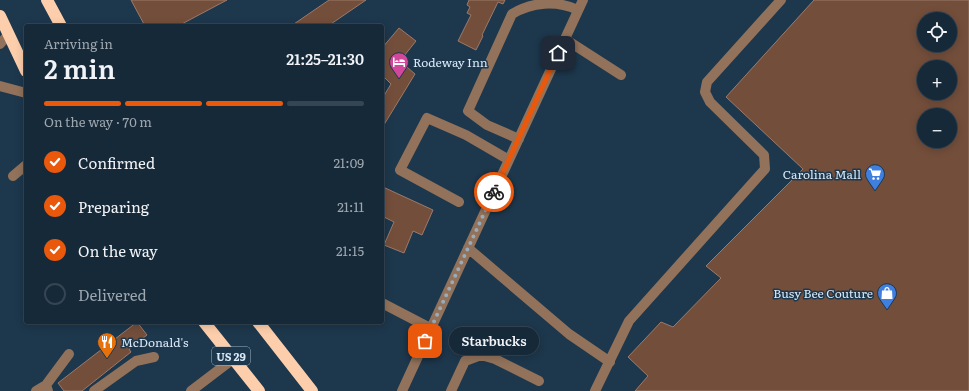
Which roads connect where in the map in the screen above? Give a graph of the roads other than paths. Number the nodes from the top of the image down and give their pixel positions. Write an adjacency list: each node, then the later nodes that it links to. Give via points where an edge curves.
1 (47, 0): 6 (highway)
2 (583, 0): 4 (street)
3 (781, 0): 26 (street, via 707,82 705,92 710,102 764,155 765,168 629,321)
4 (578, 10): 7 (street); 13 (street, via 550,3 524,7 512,14 468,111 488,126)
5 (0, 16): 8 (highway)
6 (60, 24)
7 (565, 39): 10 (street); 13 (street)
8 (4, 40): 9 (highway)
9 (24, 68)
10 (621, 75)
11 (0, 86): 12 (street)
12 (24, 92)
13 (519, 139): 14 (street)
14 (509, 160): 17 (street, via 466,135 427,118 400,170); 18 (street)
15 (24, 167): 16 (street)
16 (13, 176)
17 (459, 202)
18 (468, 248): 22 (street); 26 (street, via 569,334)
19 (384, 304): 22 (street)
20 (206, 324): 25 (highway, US 29)
21 (260, 324): 33 (highway)
22 (430, 328): 34 (street)
23 (69, 354): 28 (street)
24 (154, 356): 30 (street, via 136,361)
25 (233, 359): 31 (street); 32 (highway, US 29)
26 (610, 362): 36 (street)
27 (539, 381): 35 (street, via 495,359 481,355 465,361)
28 (47, 388): 29 (street)
29 (36, 391)
30 (94, 391)
31 (192, 391)
32 (259, 391)
33 (312, 391)
34 (402, 391)
35 (451, 391)
36 (595, 391)

